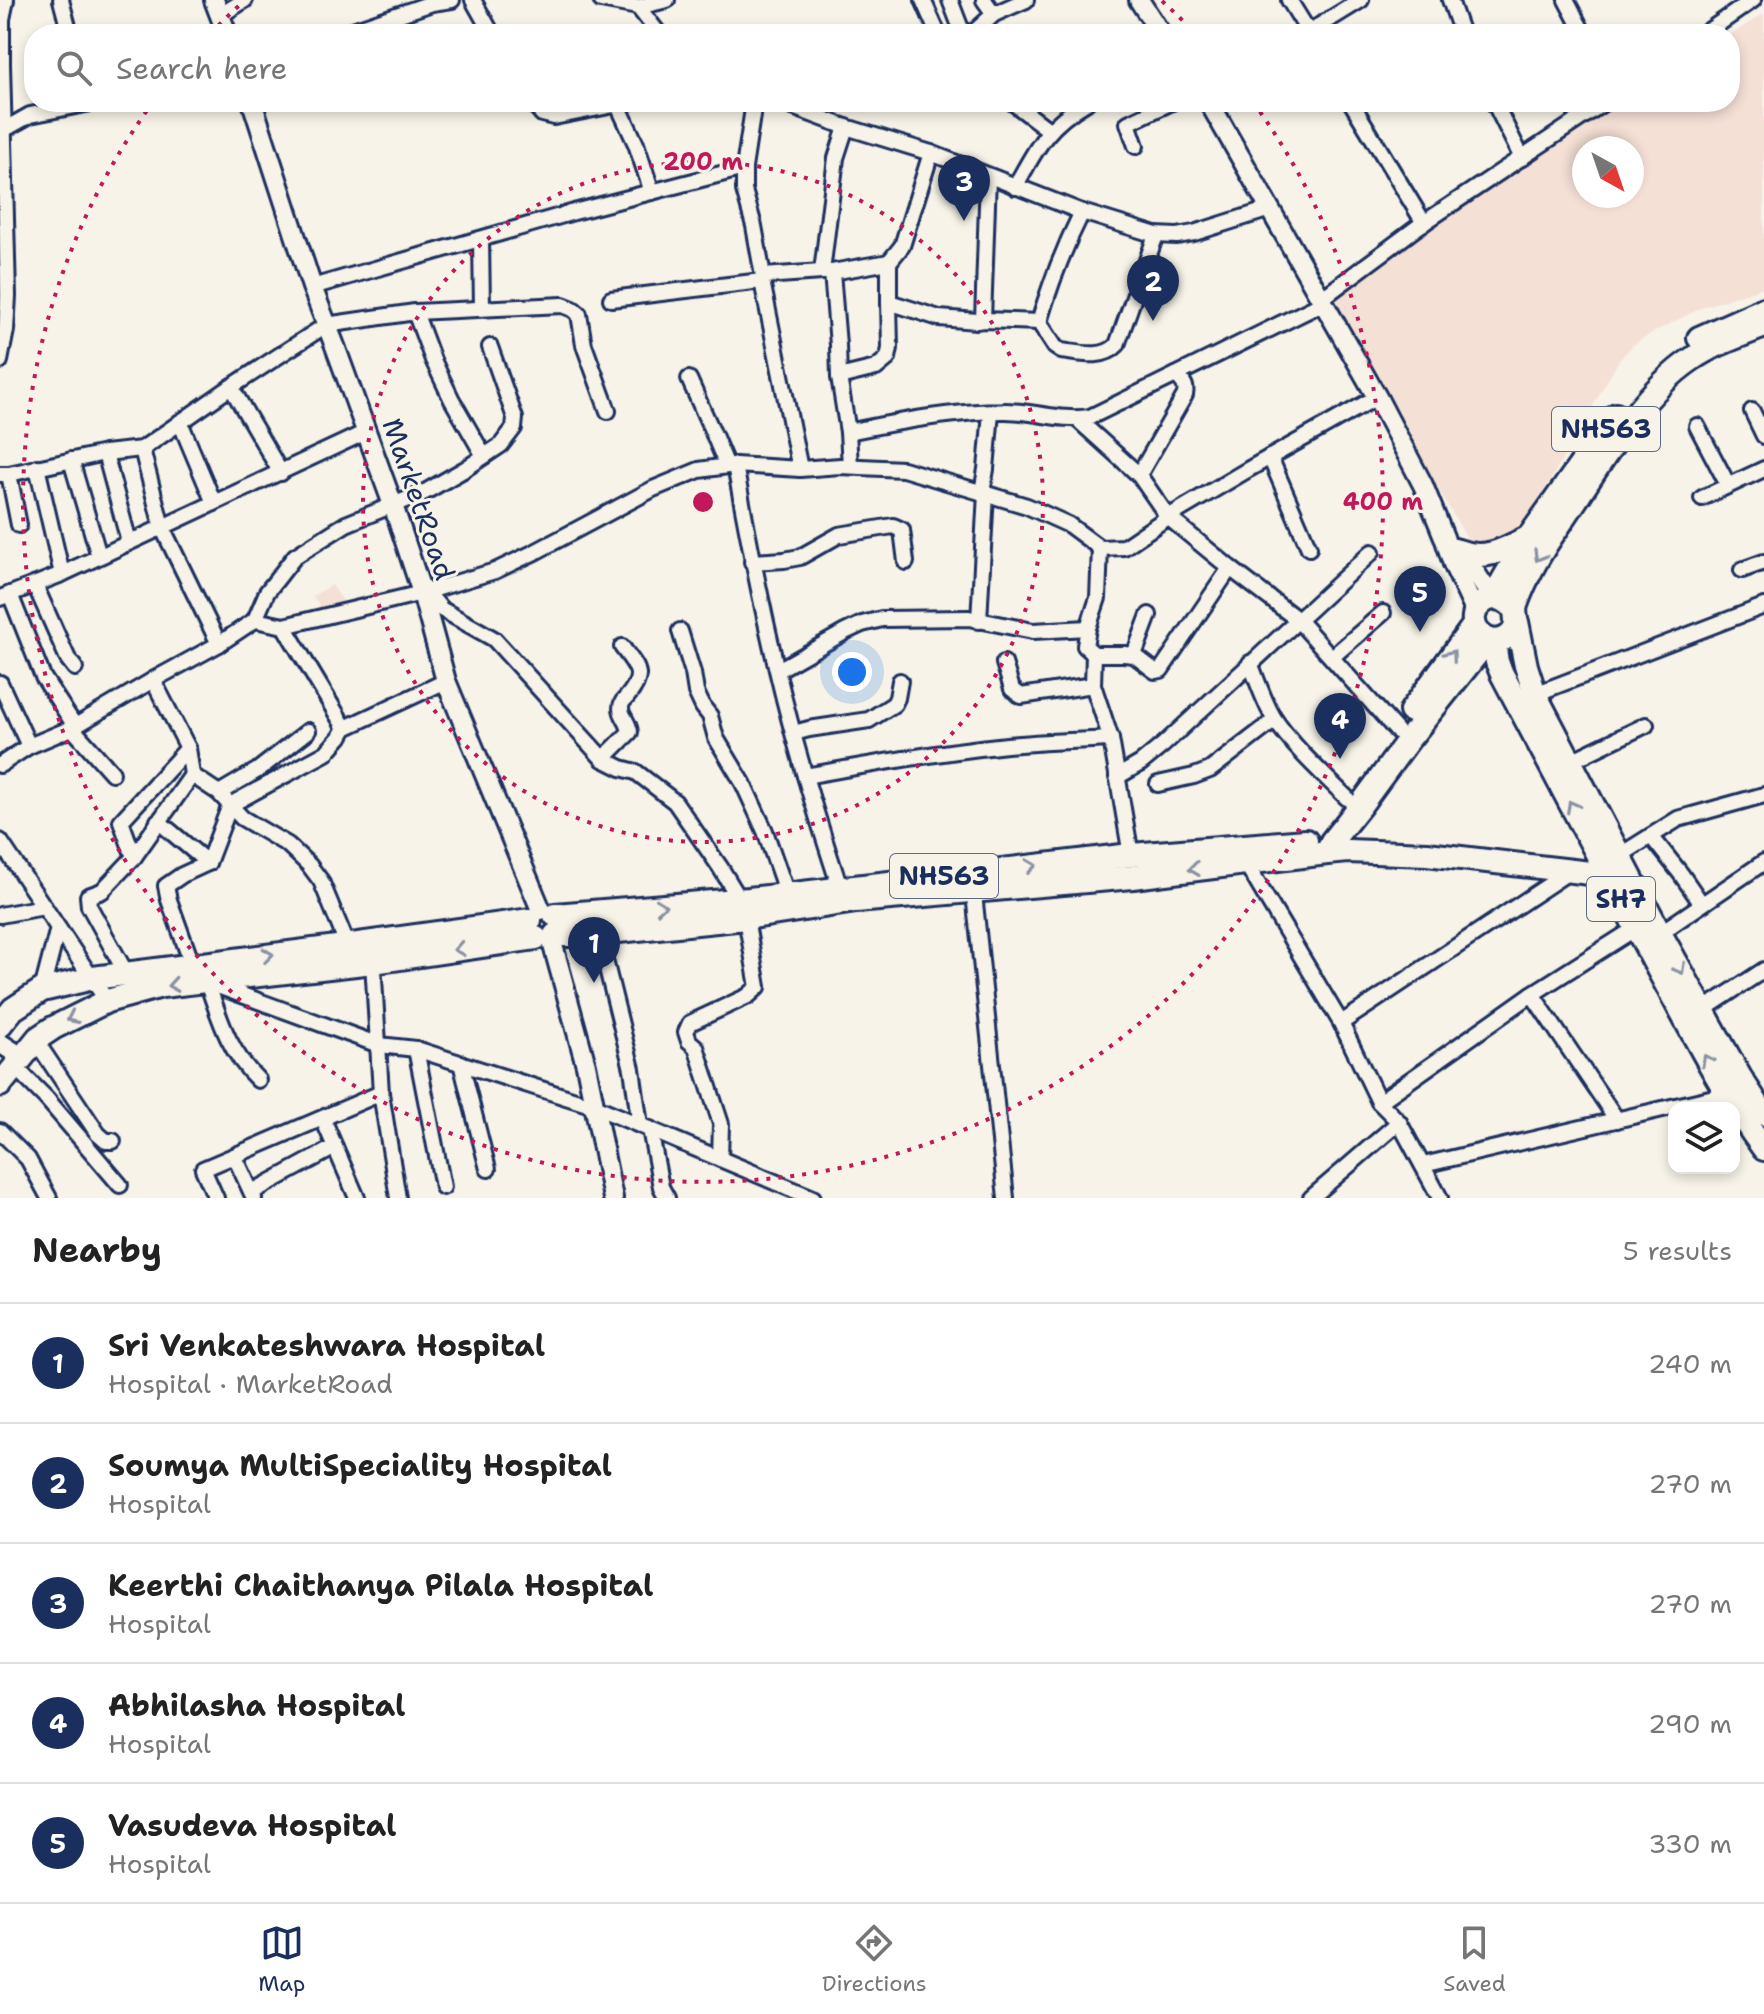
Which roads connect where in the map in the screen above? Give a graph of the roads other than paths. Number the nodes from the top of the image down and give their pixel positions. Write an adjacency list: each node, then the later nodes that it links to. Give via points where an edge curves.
1 (6, 0): 21 (street)
2 (245, 0): 19 (street)
3 (452, 0): 23 (street)
4 (473, 0): 24 (street)
5 (601, 0): 18 (street)
6 (667, 0): 18 (street)
7 (923, 0): 26 (street)
8 (950, 0): 27 (street)
9 (984, 0): 20 (street)
10 (1026, 0): 20 (street)
11 (1139, 0): 29 (street)
12 (1289, 0): 30 (street)
13 (1361, 0): 31 (street)
14 (1450, 0): 32 (street)
15 (1566, 0): 33 (street)
16 (1753, 0): 34 (street)
17 (65, 1): 22 (street)
18 (638, 7): 25 (street)
19 (217, 8)
20 (994, 14): 28 (street)
21 (1, 20): 51 (street)
22 (68, 24)
23 (370, 24)
24 (486, 24)
25 (651, 24)
26 (934, 24)
27 (959, 24)
28 (983, 24)
29 (1155, 24)
30 (1304, 24)
31 (1324, 24)
32 (1458, 24)
33 (1579, 24)
34 (1718, 24)
35 (44, 112): 51 (street)
36 (255, 112): 67 (street, MarketRoad)
37 (540, 112): 38 (street, via 554,117)
38 (581, 112)
39 (626, 112): 58 (street)
40 (752, 112): 55 (street)
41 (806, 112): 49 (street)
42 (1025, 112): 50 (street)
43 (1070, 112): 50 (street)
44 (1151, 112): 52 (street, via 1128,123)
45 (1215, 112): 59 (street)
46 (1357, 112): 61 (street)
47 (1499, 112): 54 (street)
48 (1590, 112): 54 (street)
49 (846, 127): 53 (street); 65 (street, via 836,158)
50 (1049, 130): 57 (street)
51 (2, 131): 78 (street, via 8,296)
52 (1136, 146)
53 (931, 153): 56 (street); 64 (street, via 902,246)
54 (1522, 158): 61 (street)
55 (744, 168): 58 (street); 66 (street)
56 (988, 176): 57 (street); 74 (street)
57 (1015, 187): 60 (street)
58 (652, 192): 63 (street)
59 (1270, 209): 62 (street, via 1194,233); 69 (street)
60 (1082, 212): 62 (street); 75 (street, via 1051,278)
61 (1424, 223): 69 (street)
62 (1156, 235): 75 (street, via 1113,349 1092,354 1061,351)
63 (481, 239): 67 (street); 71 (street)
64 (889, 262): 65 (street); 70 (street)
65 (827, 272): 66 (street); 82 (street)
66 (763, 279): 68 (street); 103 (street)
67 (312, 287): 76 (street, MarketRoad)
68 (611, 299)
69 (1322, 301): 81 (street); 85 (street)
70 (889, 302): 74 (street, via 939,318); 82 (street, via 888,358 876,368)
71 (482, 308): 73 (street); 86 (street, via 573,309 579,314 584,345)
72 (1764, 309): 116 (main road, NH563, via 1696,339 1639,386)
73 (415, 312): 76 (street); 97 (street, via 433,360)
74 (983, 320): 75 (street)
75 (1039, 322)
76 (326, 325): 84 (street); 92 (street, MarketRoad)
77 (1764, 326): 135 (main road, NH563, one-way to 135, via 1695,357 1657,387)
78 (3, 330): 80 (street)
79 (490, 347): 97 (street, via 515,418 510,436)
80 (0, 361)
81 (1176, 375): 89 (street); 107 (street, via 1184,383 1185,395)
82 (839, 377): 93 (street)
83 (689, 379): 100 (street)
84 (231, 387): 90 (street); 104 (street)
85 (1377, 397): 98 (street); 118 (street)
86 (608, 411)
87 (1752, 411): 94 (street)
88 (991, 412): 89 (street); 93 (street); 109 (street)
89 (1077, 419): 107 (street)
90 (180, 422): 95 (street); 111 (street)
91 (1697, 426): 108 (street)
92 (366, 432): 104 (street); 112 (street, MarketRoad)
93 (848, 432): 101 (street)
94 (1764, 436)
95 (142, 449): 96 (street); 115 (street)
96 (105, 453): 99 (street); 117 (street)
97 (484, 456): 112 (street)
98 (1270, 457): 113 (street); 120 (street)
99 (71, 460): 102 (street); 122 (street)
100 (731, 466): 103 (street); 123 (street); 130 (street, via 699,470 495,571)
101 (850, 466): 103 (street); 109 (street, via 903,469)
102 (37, 467): 106 (street); 128 (street)
103 (800, 469)
104 (281, 473): 111 (street)
105 (1762, 473): 108 (street)
106 (4, 474): 114 (street)
107 (1139, 475): 113 (street)
108 (1728, 485): 110 (street)
109 (984, 493): 119 (street, via 1069,525); 138 (street)
110 (1702, 498)
111 (214, 503): 115 (street)
112 (393, 505): 130 (street, MarketRoad); 136 (street, via 346,524 295,556 267,592)
113 (1168, 517): 119 (street, via 1124,547); 126 (street)
114 (19, 525)
115 (162, 527): 117 (street); 142 (street)
116 (1529, 537): 118 (main road, via 1487,555 1469,556); 135 (main road, NH563, via 1510,568)
117 (129, 542): 122 (street)
118 (1451, 544): 135 (street, via 1453,564)
119 (1100, 548): 140 (street, via 1098,598)
120 (1309, 548)
121 (1372, 552): 137 (street)
122 (99, 556): 128 (street)
123 (752, 562): 124 (street, via 800,557 839,535 893,526 902,530); 150 (street)
124 (906, 562)
125 (1764, 562): 127 (street)
126 (1230, 568): 137 (street); 145 (street, via 1163,667 1155,671)
127 (1742, 570)
128 (62, 574): 129 (street)
129 (35, 585): 131 (street); 149 (street)
130 (424, 592): 139 (street); 152 (street, MarketRoad); 167 (street, via 441,609 494,639)
131 (5, 596): 159 (street, via 43,677)
132 (1764, 606): 156 (street)
133 (1383, 613): 146 (street)
134 (1149, 615): 145 (street)
135 (1494, 618): 156 (main road, SH7, via 1526,666); 162 (main road, NH563, one-way to 135); 182 (main road, NH563, via 1439,699); 188 (main road, SH7, one-way to 135, via 1502,674)
136 (255, 620): 139 (street); 142 (street)
137 (1298, 620): 146 (street); 148 (street)
138 (979, 621): 140 (street, via 1033,631); 150 (street, via 882,619 845,632)
139 (284, 626): 160 (street)
140 (1088, 628): 144 (street, via 1085,646)
141 (680, 631): 192 (street, via 696,692 760,819)
142 (219, 644): 151 (street)
143 (622, 647): 167 (street, via 639,674 621,707 630,732)
144 (1094, 654): 145 (street); 155 (street)
145 (1134, 655)
146 (1332, 657): 162 (street)
147 (1004, 663): 155 (street, via 1012,689 1021,696)
148 (1250, 663): 157 (street); 173 (street, via 1163,745)
149 (75, 668)
150 (778, 670): 163 (street)
151 (153, 680): 159 (street); 166 (street)
152 (446, 681): 160 (street); 197 (street, MarketRoad)
153 (900, 681): 163 (street, via 894,704 869,720)
154 (0, 683): 165 (street)
155 (1093, 685): 164 (street)
156 (1535, 694): 168 (main road, SH7)
157 (1275, 720): 174 (street, via 1210,770); 176 (street)
158 (1646, 725): 168 (street)
159 (74, 727): 165 (street); 170 (street)
160 (345, 728): 178 (street, via 326,753)
161 (308, 731): 175 (street)
162 (1397, 731): 176 (main road, NH563)
163 (794, 733): 172 (street)
164 (1111, 739): 172 (street, via 1009,745); 173 (street)
165 (29, 746): 169 (street)
166 (188, 748): 171 (street); 184 (street, via 121,821)
167 (603, 759): 195 (street, via 636,772 675,802)
168 (1569, 762): 188 (main road, SH7)
169 (0, 765)
170 (112, 773)
171 (192, 775): 175 (street); 179 (street)
172 (805, 776): 191 (street)
173 (1117, 777): 183 (street)
174 (1158, 784)
175 (219, 793): 178 (street)
176 (1347, 798): 182 (main road, NH563)
177 (1763, 798): 180 (street, via 1678,819)
178 (230, 805): 187 (street); 202 (street, via 309,865 345,939)
179 (158, 821): 184 (street); 187 (street)
180 (1651, 836): 188 (street); 193 (street)
181 (0, 841): 194 (street)
182 (1320, 847): 183 (main road, NH563); 185 (main road, NH563); 188 (main road, via 1372,840); 189 (main road)
183 (1131, 855): 190 (main road, NH563, one-way to 183)
184 (134, 857): 205 (street, via 102,891 88,896)
185 (1245, 862): 190 (main road, NH563, one-way to 190, via 1133,877); 213 (street)
186 (1764, 862): 193 (street)
187 (208, 863): 206 (street, via 166,886)
188 (1613, 864): 189 (main road); 199 (main road, SH7); 201 (main road, SH7)
189 (1570, 871): 213 (street)
190 (973, 882): 191 (main road, NH563); 195 (main road, NH563, via 856,901); 251 (street)
191 (840, 888): 192 (main road, NH563)
192 (787, 894): 195 (main road, NH563)
193 (1701, 903): 201 (street)
194 (44, 907): 196 (street); 198 (street)
195 (743, 909): 197 (main road, NH563, one-way to 195); 200 (main road, NH563); 235 (street, via 758,987 690,1023 686,1032 717,1107)
196 (0, 915)
197 (545, 926): 200 (main road, NH563, via 579,935); 202 (main road, NH563); 203 (main road, NH563, one-way to 203); 224 (street, MarketRoad)
198 (58, 928): 207 (street); 208 (street)
199 (1636, 928): 209 (street); 222 (main road, SH7, one-way to 199)
200 (598, 932): 229 (street)
201 (1660, 933): 211 (main road, SH7, one-way to 211)
202 (337, 947): 206 (main road, NH563, one-way to 202)
203 (373, 962): 206 (main road, NH563); 215 (street)
204 (1764, 970): 211 (street)
205 (126, 973): 206 (main road, NH563); 207 (main road, NH563)
206 (201, 976): 210 (main road, NH563, one-way to 210); 215 (street); 219 (street, via 230,1044)
207 (93, 978): 208 (main road, NH563); 210 (street)
208 (42, 990): 212 (main road, NH563)
209 (1532, 994): 223 (street); 227 (street)
210 (107, 1001): 217 (main road, NH563, one-way to 217, via 53,1028)
211 (1703, 1010): 225 (main road, SH7)
212 (4, 1013)
213 (1341, 1023): 223 (street)
214 (0, 1043): 217 (street)
215 (379, 1045): 216 (street); 221 (street)
216 (416, 1049): 218 (street); 239 (street)
217 (25, 1055): 220 (main road, NH563); 231 (street, via 98,1134); 238 (street, via 46,1098)
218 (461, 1063): 224 (street); 237 (street)
219 (258, 1080)
220 (0, 1085)
221 (381, 1093): 226 (street); 247 (street)
222 (1727, 1094): 227 (street); 233 (main road, SH7)
223 (1379, 1102): 228 (street)
224 (594, 1106): 229 (street); 248 (street, MarketRoad)
225 (1764, 1114)
226 (323, 1119): 232 (street); 234 (street)
227 (1617, 1120): 236 (street)
228 (1399, 1122): 236 (street); 243 (street)
229 (645, 1127): 235 (street); 249 (street)
230 (0, 1131): 244 (street, via 28,1159)
231 (113, 1141)
232 (335, 1147): 241 (street); 246 (street)
233 (1764, 1149)
234 (235, 1157): 241 (street); 245 (street, via 203,1169)
235 (720, 1159): 240 (street)
236 (1423, 1165): 242 (street)
237 (488, 1169)
238 (120, 1185)
239 (443, 1187)
240 (788, 1192): 250 (street)
241 (253, 1195)
242 (1434, 1196)
243 (1315, 1197)
244 (49, 1198)
245 (216, 1198)
246 (357, 1198)
247 (398, 1198)
248 (613, 1198)
249 (667, 1198)
250 (813, 1198)
251 (1006, 1198)

